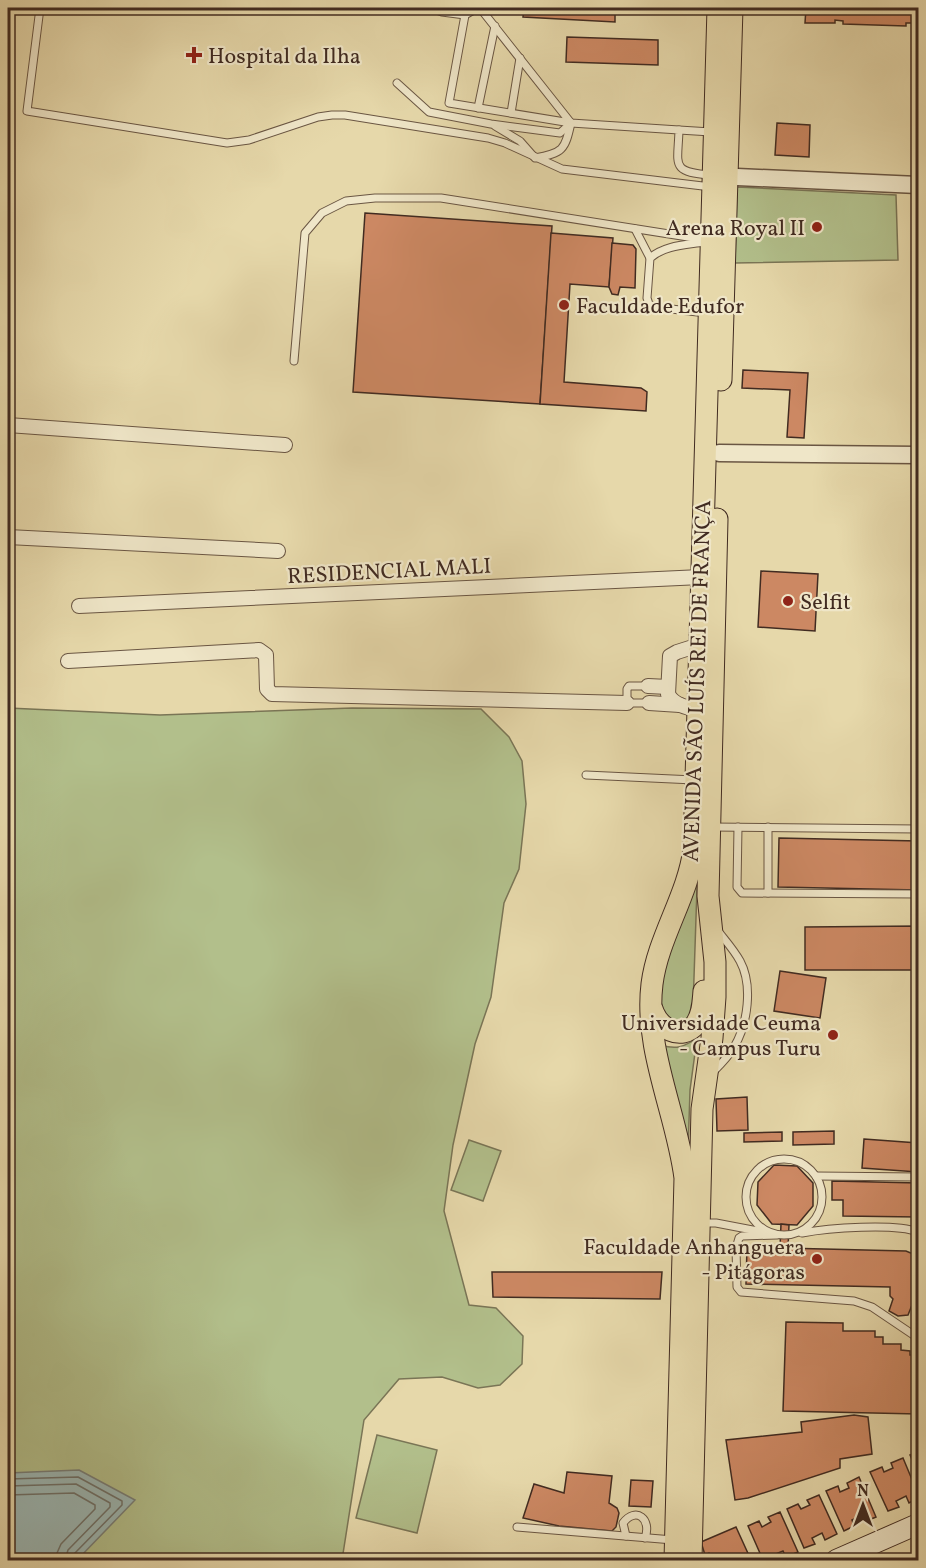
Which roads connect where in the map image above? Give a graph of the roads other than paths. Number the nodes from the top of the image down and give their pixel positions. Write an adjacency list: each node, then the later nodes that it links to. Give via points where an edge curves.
1 (40, 8): 16 (lane, via 27,111 227,143 249,140 318,117 345,115 488,138)
2 (431, 8): 6 (lane)
3 (478, 8): 6 (lane); 7 (lane)
4 (718, 8): 15 (main road, AVENIDA SÃO LUÍS REI DE FRANÇA)
5 (732, 8): 17 (main road, AVENIDA SÃO LUÍS REI DE FRANÇA)
6 (465, 15): 10 (lane, via 449,103)
7 (495, 26): 8 (lane); 10 (lane)
8 (520, 58): 11 (lane); 12 (lane)
9 (397, 83): 13 (lane, via 429,112)
10 (478, 108): 11 (lane)
11 (511, 113): 12 (lane)
12 (571, 123): 13 (lane, via 560,133); 14 (lane); 16 (lane, via 563,150)
13 (490, 124): 16 (lane, via 520,141)
14 (679, 130): 15 (lane); 17 (lane, via 678,165 682,171)
15 (713, 132): 17 (main road, AVENIDA SÃO LUÍS REI DE FRANÇA)
16 (535, 158): 17 (lane, via 561,170)
17 (717, 180): 18 (street); 20 (main road, AVENIDA SÃO LUÍS REI DE FRANÇA); 26 (main road, AVENIDA SÃO LUÍS REI DE FRANÇA)
18 (918, 185)
19 (636, 229): 20 (lane); 21 (lane); 23 (lane, via 441,198 346,201 322,213 305,233)
20 (710, 241): 21 (lane, via 669,248); 22 (main road, AVENIDA SÃO LUÍS REI DE FRANÇA)
21 (650, 258): 22 (lane, via 649,304)
22 (708, 313): 30 (main road, AVENIDA SÃO LUÍS REI DE FRANÇA)
23 (294, 361)
24 (8, 425): 25 (street)
25 (285, 445)
26 (718, 453): 27 (street); 41 (main road, AVENIDA SÃO LUÍS REI DE FRANÇA)
27 (918, 455)
28 (8, 537): 29 (street)
29 (278, 551)
30 (701, 577): 31 (street, RESIDENCIAL MALI); 32 (main road, AVENIDA SÃO LUÍS REI DE FRANÇA)
31 (79, 606)
32 (699, 645): 35 (street, via 670,656); 38 (main road, AVENIDA SÃO LUÍS REI DE FRANÇA)
33 (68, 662): 36 (street, via 259,650 266,655 267,689 272,694)
34 (648, 686): 35 (street); 36 (lane, via 629,686)
35 (668, 687): 38 (street, via 669,698)
36 (627, 703): 37 (lane)
37 (649, 704): 38 (street)
38 (688, 707): 40 (main road, AVENIDA SÃO LUÍS REI DE FRANÇA)
39 (586, 775): 40 (lane)
40 (695, 780): 48 (main road, AVENIDA SÃO LUÍS REI DE FRANÇA, via 692,861 658,959)
41 (709, 826): 42 (lane); 47 (main road, AVENIDA SÃO LUÍS REI DE FRANÇA)
42 (738, 827): 43 (lane); 45 (lane, via 737,887 742,893)
43 (768, 827): 44 (lane); 45 (lane)
44 (918, 829)
45 (768, 893): 46 (lane)
46 (918, 894)
47 (711, 922): 48 (main road, via 703,1008 698,1022 687,1030 668,1030 658,1023); 49 (main road, AVENIDA SÃO LUÍS REI DE FRANÇA, via 715,997); 49 (lane, via 740,961 747,1000 739,1039)
48 (651, 1006): 61 (main road, AVENIDA SÃO LUÍS REI DE FRANÇA, via 656,1050 685,1178)
49 (705, 1081): 52 (main road, AVENIDA SÃO LUÍS REI DE FRANÇA)
50 (816, 1176): 51 (lane); 54 (lane, via 822,1193 821,1209 813,1222); 55 (lane, via 802,1163 784,1159 766,1163 752,1175 746,1192 747,1209 761,1228)
51 (918, 1177)
52 (699, 1223): 55 (lane); 62 (main road, AVENIDA SÃO LUÍS REI DE FRANÇA)
53 (918, 1232): 54 (lane, via 905,1228 828,1228)
54 (792, 1234): 55 (lane)
55 (777, 1235): 56 (lane, via 739,1238 737,1287 741,1292 854,1300 872,1307)
56 (918, 1338)
57 (918, 1524): 63 (main road)
58 (517, 1527): 59 (lane)
59 (626, 1536): 60 (lane); 60 (lane, via 623,1523 635,1515 647,1522)
60 (645, 1538): 61 (lane)
61 (675, 1550)
62 (691, 1560)
63 (836, 1560)

